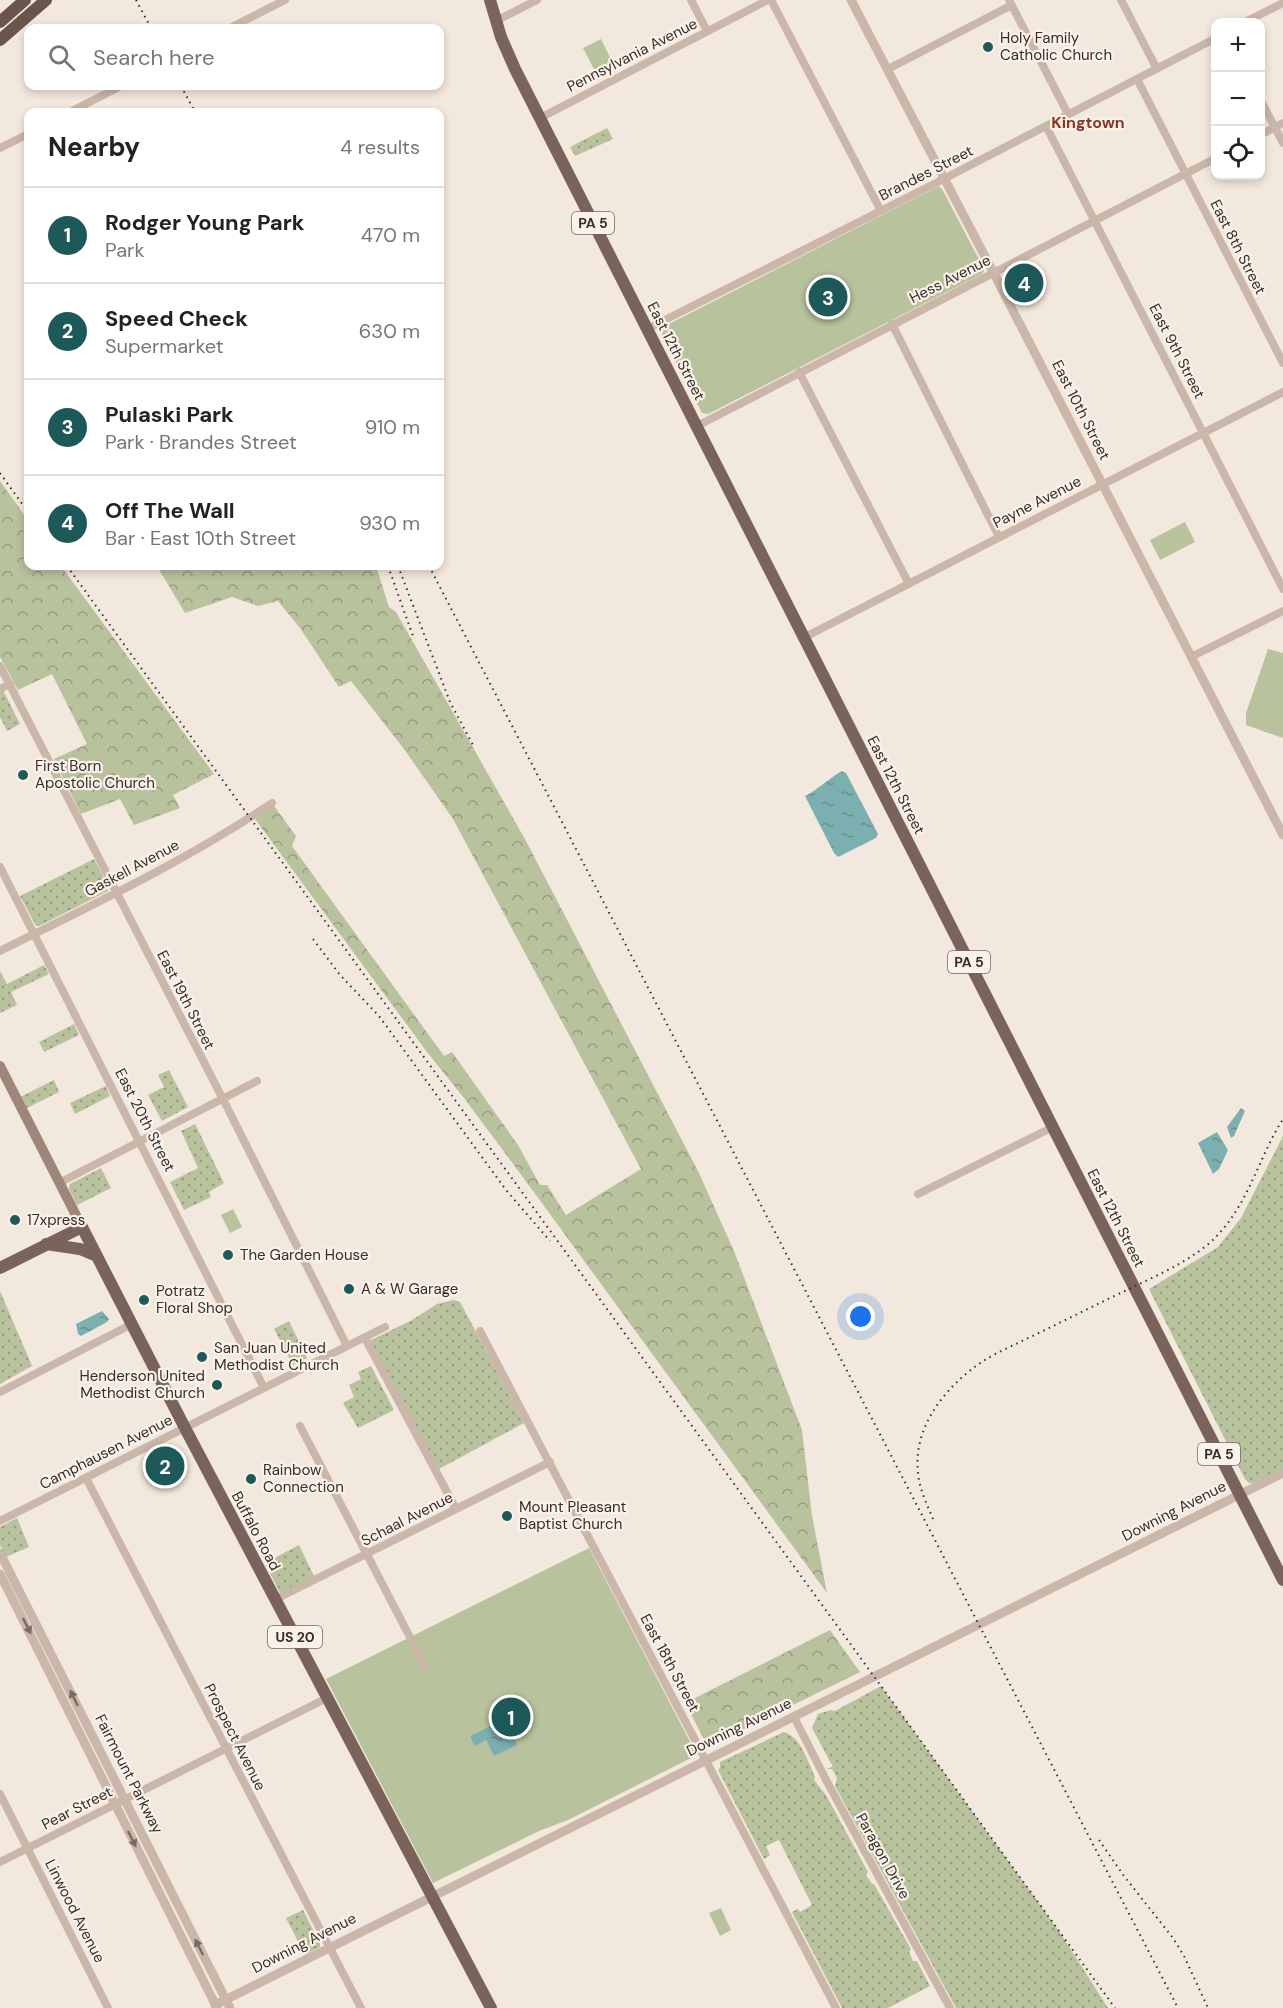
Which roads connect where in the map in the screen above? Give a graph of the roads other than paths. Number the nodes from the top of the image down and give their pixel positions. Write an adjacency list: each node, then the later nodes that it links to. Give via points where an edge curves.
1 (25, 0): 13 (highway)
2 (46, 0): 17 (highway)
3 (285, 0): 15 (street)
4 (490, 0): 14 (main road, East 12th Street / PA 5)
5 (537, 0): 14 (street)
6 (692, 0): 16 (street)
7 (769, 0): 16 (street, Pennsylvania Avenue); 36 (street)
8 (850, 0): 19 (street, East 10th Street)
9 (1121, 0): 20 (street)
10 (1011, 3): 19 (street); 25 (street)
11 (1283, 3): 12 (street)
12 (1253, 18)
13 (1, 20)
14 (496, 21): 26 (main road, East 12th Street / PA 5)
15 (238, 24)
16 (707, 31): 26 (street, Pennsylvania Avenue)
17 (0, 40)
18 (1211, 40): 20 (street, Brandes Street)
19 (888, 69): 35 (street, East 10th Street)
20 (1157, 69): 21 (street, Brandes Street)
21 (1137, 79): 25 (street, Brandes Street); 34 (street, East 8th Street)
22 (114, 90): 24 (street)
23 (1265, 106): 27 (street)
24 (78, 108)
25 (1068, 114): 28 (street, Brandes Street)
26 (540, 118): 40 (main road, East 12th Street / PA 5)
27 (1279, 125): 29 (street); 31 (street)
28 (1046, 126): 35 (street, Brandes Street); 37 (street, East 9th Street)
29 (1265, 132)
30 (24, 136): 32 (street)
31 (1283, 143)
32 (0, 148)
33 (1211, 160): 34 (street, Hess Avenue)
34 (1185, 174): 37 (street, Hess Avenue); 41 (street, East 8th Street)
35 (944, 179): 36 (street, Brandes Street); 38 (street, East 10th Street)
36 (881, 212): 40 (street, Brandes Street)
37 (1094, 220): 38 (street, Hess Avenue); 45 (street, East 9th Street)
38 (993, 272): 39 (street, Hess Avenue); 46 (street, East 10th Street)
39 (892, 324): 42 (street, Hess Avenue); 47 (street)
40 (647, 329): 44 (main road, East 12th Street / PA 5)
41 (1283, 363)
42 (799, 372): 44 (street, Hess Avenue); 48 (street)
43 (1283, 392): 45 (street, Payne Avenue)
44 (697, 426): 51 (main road, East 12th Street / PA 5)
45 (1203, 433): 46 (street, Payne Avenue); 49 (street, East 9th Street)
46 (1102, 484): 47 (street, Payne Avenue); 52 (street, East 10th Street)
47 (999, 537): 48 (street, Payne Avenue)
48 (909, 584): 51 (street, Payne Avenue)
49 (1283, 589)
50 (1283, 611): 52 (street)
51 (804, 637): 65 (main road, East 12th Street / PA 5)
52 (1191, 657): 57 (street, East 10th Street)
53 (0, 666): 54 (street, East 19th Street)
54 (9, 684): 55 (street); 59 (street, East 19th Street)
55 (0, 689)
56 (272, 803): 59 (street, Gaskell Avenue, via 238,826)
57 (1283, 835)
58 (0, 867): 60 (street, East 20th Street)
59 (116, 892): 60 (street, Gaskell Avenue); 64 (street, East 19th Street)
60 (35, 934): 61 (street, Gaskell Avenue); 66 (street, East 20th Street)
61 (0, 951)
62 (0, 1066): 67 (main road, Buffalo Road)
63 (257, 1081): 64 (street)
64 (222, 1099): 66 (street); 77 (street, East 19th Street)
65 (1053, 1127): 68 (street); 85 (main road, East 12th Street / PA 5)
66 (141, 1141): 67 (street); 78 (street, East 20th Street)
67 (59, 1182): 69 (main road, Buffalo Road)
68 (918, 1194)
69 (82, 1227): 70 (main road); 71 (main road, Buffalo Road / US 20)
70 (46, 1244): 71 (main road); 72 (main road)
71 (97, 1256): 73 (main road, Buffalo Road / US 20)
72 (0, 1268)
73 (132, 1324): 79 (street); 81 (main road, Buffalo Road / US 20)
74 (385, 1328): 76 (street, Camphausen Avenue)
75 (480, 1331): 82 (street, East 18th Street)
76 (365, 1338): 77 (street, Camphausen Avenue); 86 (street)
77 (347, 1346): 78 (street, Camphausen Avenue)
78 (264, 1388): 81 (street, Camphausen Avenue)
79 (0, 1392)
80 (300, 1426): 89 (street)
81 (185, 1428): 84 (street, Camphausen Avenue); 92 (main road, Buffalo Road / US 20)
82 (550, 1462): 86 (street, Schaal Avenue); 97 (street, East 18th Street)
83 (1283, 1473): 85 (street, Downing Avenue)
84 (86, 1478): 87 (street, Camphausen Avenue); 96 (street, Prospect Avenue)
85 (1240, 1495): 91 (main road, East 12th Street / PA 5); 95 (street, Downing Avenue)
86 (456, 1509): 89 (street, Schaal Avenue)
87 (0, 1521)
88 (0, 1553): 99 (street, Fairmount Parkway, one-way to 88)
89 (366, 1554): 92 (street, Schaal Avenue); 93 (street)
90 (0, 1574): 100 (street, Fairmount Parkway, one-way to 100)
91 (1283, 1580)
92 (276, 1599): 94 (main road, Buffalo Road / US 20)
93 (426, 1666)
94 (327, 1698): 96 (street, Pear Street); 103 (main road, Buffalo Road / US 20)
95 (794, 1717): 97 (street, Downing Avenue); 111 (street, Paragon Drive)
96 (226, 1748): 99 (street, Pear Street); 104 (street, Prospect Avenue)
97 (706, 1761): 103 (street, Downing Avenue); 110 (street, East 18th Street)
98 (0, 1794): 101 (street, Linwood Avenue)
99 (124, 1799): 100 (street, Pear Street); 105 (street, Fairmount Parkway, one-way to 99)
100 (115, 1804): 101 (street, Pear Street); 106 (street, Fairmount Parkway, one-way to 106)
101 (28, 1848): 102 (street, Pear Street); 107 (street, Linwood Avenue)
102 (0, 1862)
103 (432, 1896): 104 (street, Downing Avenue); 109 (main road, Buffalo Road / US 20)
104 (329, 1948): 105 (street, Downing Avenue); 108 (street, Prospect Avenue)
105 (228, 2004): 106 (street, Downing Avenue)
106 (214, 2007)
107 (108, 2008)
108 (361, 2008)
109 (491, 2008)
110 (837, 2008)
111 (950, 2008)

